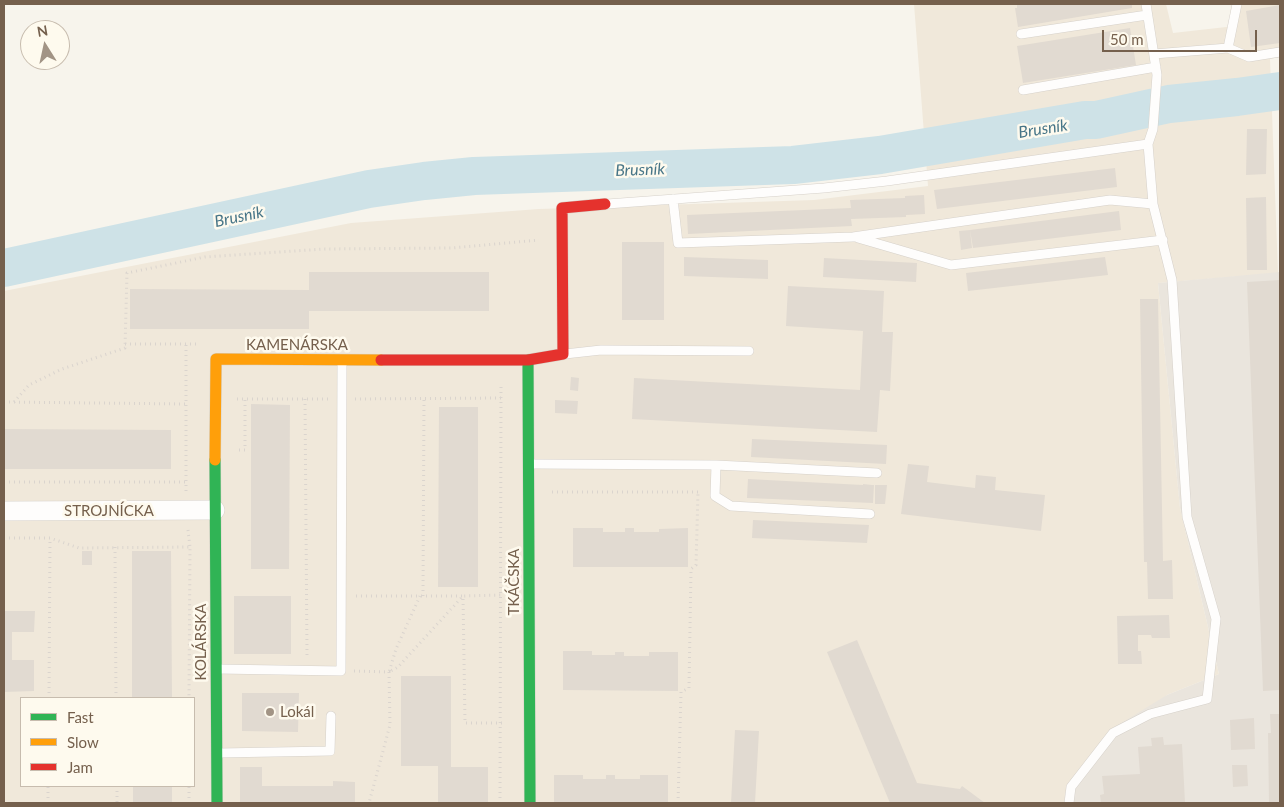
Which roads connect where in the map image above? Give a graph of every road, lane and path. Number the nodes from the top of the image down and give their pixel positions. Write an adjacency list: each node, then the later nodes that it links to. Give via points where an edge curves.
1 (1146, 4): 3 (lane)
2 (1237, 4): 5 (lane)
3 (1148, 15): 4 (lane); 7 (lane)
4 (1021, 34)
5 (1228, 48): 6 (lane, via 1249,57); 7 (lane)
6 (1280, 52)
7 (1154, 54): 8 (lane)
8 (1156, 71): 9 (lane); 10 (lane, via 1153,129)
9 (1024, 90)
10 (1148, 144): 11 (lane, via 887,181); 13 (lane)
11 (672, 199): 12 (lane); 14 (lane, via 678,244)
12 (605, 204): 15 (street, via 562,208)
13 (1153, 204): 14 (lane, via 1110,200); 16 (lane)
14 (853, 237): 16 (lane, via 951,265)
15 (562, 238): 19 (street); 30 (path, via 452,248 324,249 205,257 127,274 125,348 62,369 28,385)
16 (1163, 240): 74 (lane, via 1172,280 1186,517 1216,619 1207,699 1150,714 1113,733 1071,788)
17 (186, 344): 31 (path)
18 (749, 352): 19 (lane, via 601,350)
19 (563, 354): 22 (street, KAMENÁRSKA)
20 (342, 360): 21 (street, KAMENÁRSKA); 27 (lane); 42 (street, KAMENÁRSKA, via 216,360)
21 (501, 360): 22 (street, KAMENÁRSKA); 24 (path)
22 (528, 360): 33 (street, TKÁČSKA)
23 (424, 398): 24 (path); 27 (path); 50 (path)
24 (502, 398): 48 (path)
25 (230, 399): 28 (path)
26 (305, 399): 27 (path); 28 (path); 53 (path)
27 (342, 399): 49 (lane)
28 (245, 400): 32 (path, via 245,450)
29 (4, 402): 30 (path)
30 (14, 402): 31 (path)
31 (186, 404): 37 (path)
32 (230, 450)
33 (529, 464): 34 (lane); 38 (street, TKÁČSKA)
34 (716, 465): 35 (lane); 40 (lane)
35 (877, 473)
36 (4, 482): 37 (path)
37 (186, 482): 41 (path)
38 (529, 492): 39 (path); 61 (street, TKÁČSKA)
39 (698, 492): 40 (path); 73 (path, via 696,565 691,569 688,688 681,692)
40 (715, 492): 44 (lane, via 714,496 731,506)
41 (186, 510): 42 (street, STROJNÍCKA); 43 (street, STROJNÍCKA)
42 (215, 510): 52 (street, KOLÁRSKA)
43 (4, 511)
44 (870, 514)
45 (4, 538): 46 (path)
46 (50, 538): 47 (path, via 79,548); 56 (path)
47 (116, 548): 57 (path); 58 (path, via 190,547)
48 (501, 595): 51 (path); 60 (path)
49 (341, 596): 50 (path); 54 (lane)
50 (422, 596): 51 (path); 55 (path, via 396,649)
51 (463, 596): 55 (path, via 398,667); 60 (path, via 465,723)
52 (216, 669): 53 (lane); 62 (street, KOLÁRSKA)
53 (307, 671): 54 (lane)
54 (341, 671): 55 (path)
55 (389, 672): 70 (path, via 390,725)
56 (49, 697)
57 (116, 697)
58 (189, 697)
59 (330, 716): 62 (lane, via 330,751)
60 (501, 724): 61 (path); 71 (path)
61 (530, 724): 72 (street, TKÁČSKA)
62 (217, 753): 69 (street, KOLÁRSKA)
63 (48, 787): 66 (path)
64 (117, 787): 67 (path)
65 (189, 787): 68 (path)
66 (48, 803)
67 (117, 803)
68 (189, 803)
69 (217, 803)
70 (369, 803)
71 (500, 803)
72 (530, 803)
73 (678, 803)
74 (1069, 803)

